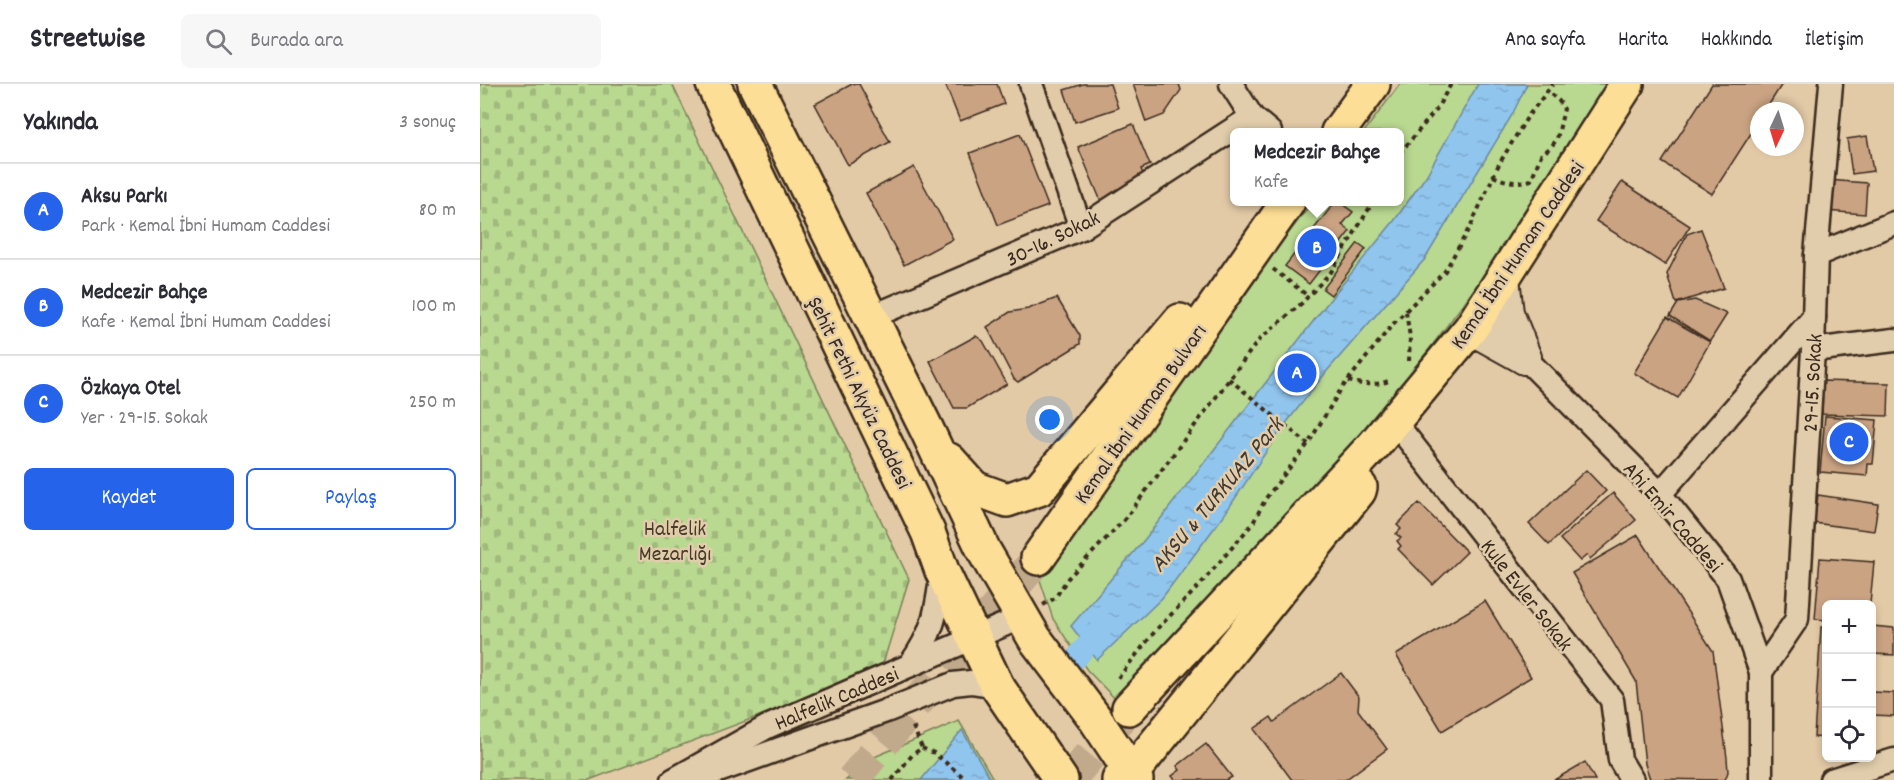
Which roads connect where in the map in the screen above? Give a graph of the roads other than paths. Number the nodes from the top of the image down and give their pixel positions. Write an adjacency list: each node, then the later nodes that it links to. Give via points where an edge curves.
1 (713, 84): 29 (main road, Şehit Fethi Akyüz Caddesi, via 928,532)
2 (755, 84): 20 (main road, Şehit Fethi Akyüz Caddesi)
3 (1030, 84): 15 (street)
4 (1231, 84): 8 (street)
5 (1373, 84): 11 (main road)
6 (1627, 84): 18 (main road, Kemal İbni Humam Caddesi)
7 (1831, 84): 16 (street, 29-15. Sokak)
8 (1252, 117): 9 (street, 30-16. Sokak); 10 (street)
9 (1235, 128)
10 (1265, 128)
11 (1341, 128)
12 (1230, 131): 15 (street, 30-16. Sokak)
13 (1284, 206): 17 (main road)
14 (1894, 223): 16 (street)
15 (1081, 228): 20 (street, 30-16. Sokak)
16 (1816, 255): 19 (street, 29-15. Sokak)
17 (1246, 261): 26 (main road, via 1183,318 1039,489 1007,500 974,488); 28 (main road, Kemal İbni Humam Bulvarı)
18 (1503, 278): 21 (main road, Kemal İbni Humam Caddesi); 24 (street, Ahi Emir Caddesi, via 1507,313)
19 (1814, 317): 23 (street, 29-15. Sokak); 27 (street)
20 (871, 318): 26 (main road, Şehit Fethi Akyüz Caddesi)
21 (1471, 328): 24 (street, Ahi Emir Caddesi); 25 (main road, Kemal İbni Humam Caddesi)
22 (1894, 340): 23 (street)
23 (1813, 350): 33 (street, 29-15. Sokak, via 1797,619)
24 (1525, 358): 27 (street, Ahi Emir Caddesi)
25 (1384, 433): 35 (main road, Kemal İbni Humam Caddesi); 37 (main road, via 1359,491); 41 (street, Kule Evler Sokak, via 1612,700 1620,760)
26 (932, 442): 30 (main road, Şehit Fethi Akyüz Caddesi, via 984,550)
27 (1660, 494): 33 (street, Ahi Emir Caddesi, via 1728,579)
28 (1038, 558)
29 (942, 571): 31 (main road, Şehit Fethi Akyüz Caddesi); 32 (street, Halfelik Caddesi, via 936,618 925,645)
30 (1028, 628): 31 (street); 37 (main road, Şehit Fethi Akyüz Caddesi, via 1082,701)
31 (974, 638): 32 (street); 34 (main road, Şehit Fethi Akyüz Caddesi)
32 (910, 665): 38 (street, Halfelik Caddesi, via 767,727)
33 (1761, 672): 42 (street, Ahi Emir Caddesi)
34 (1001, 694): 39 (street, Halfelik Caddesi, via 971,682 953,684); 40 (main road, Şehit Fethi Akyüz Caddesi)
35 (1122, 695)
36 (1894, 760): 43 (street)
37 (1129, 778)
38 (674, 780)
39 (695, 780)
40 (1061, 780)
41 (1632, 780)
42 (1761, 780)
43 (1831, 780)

